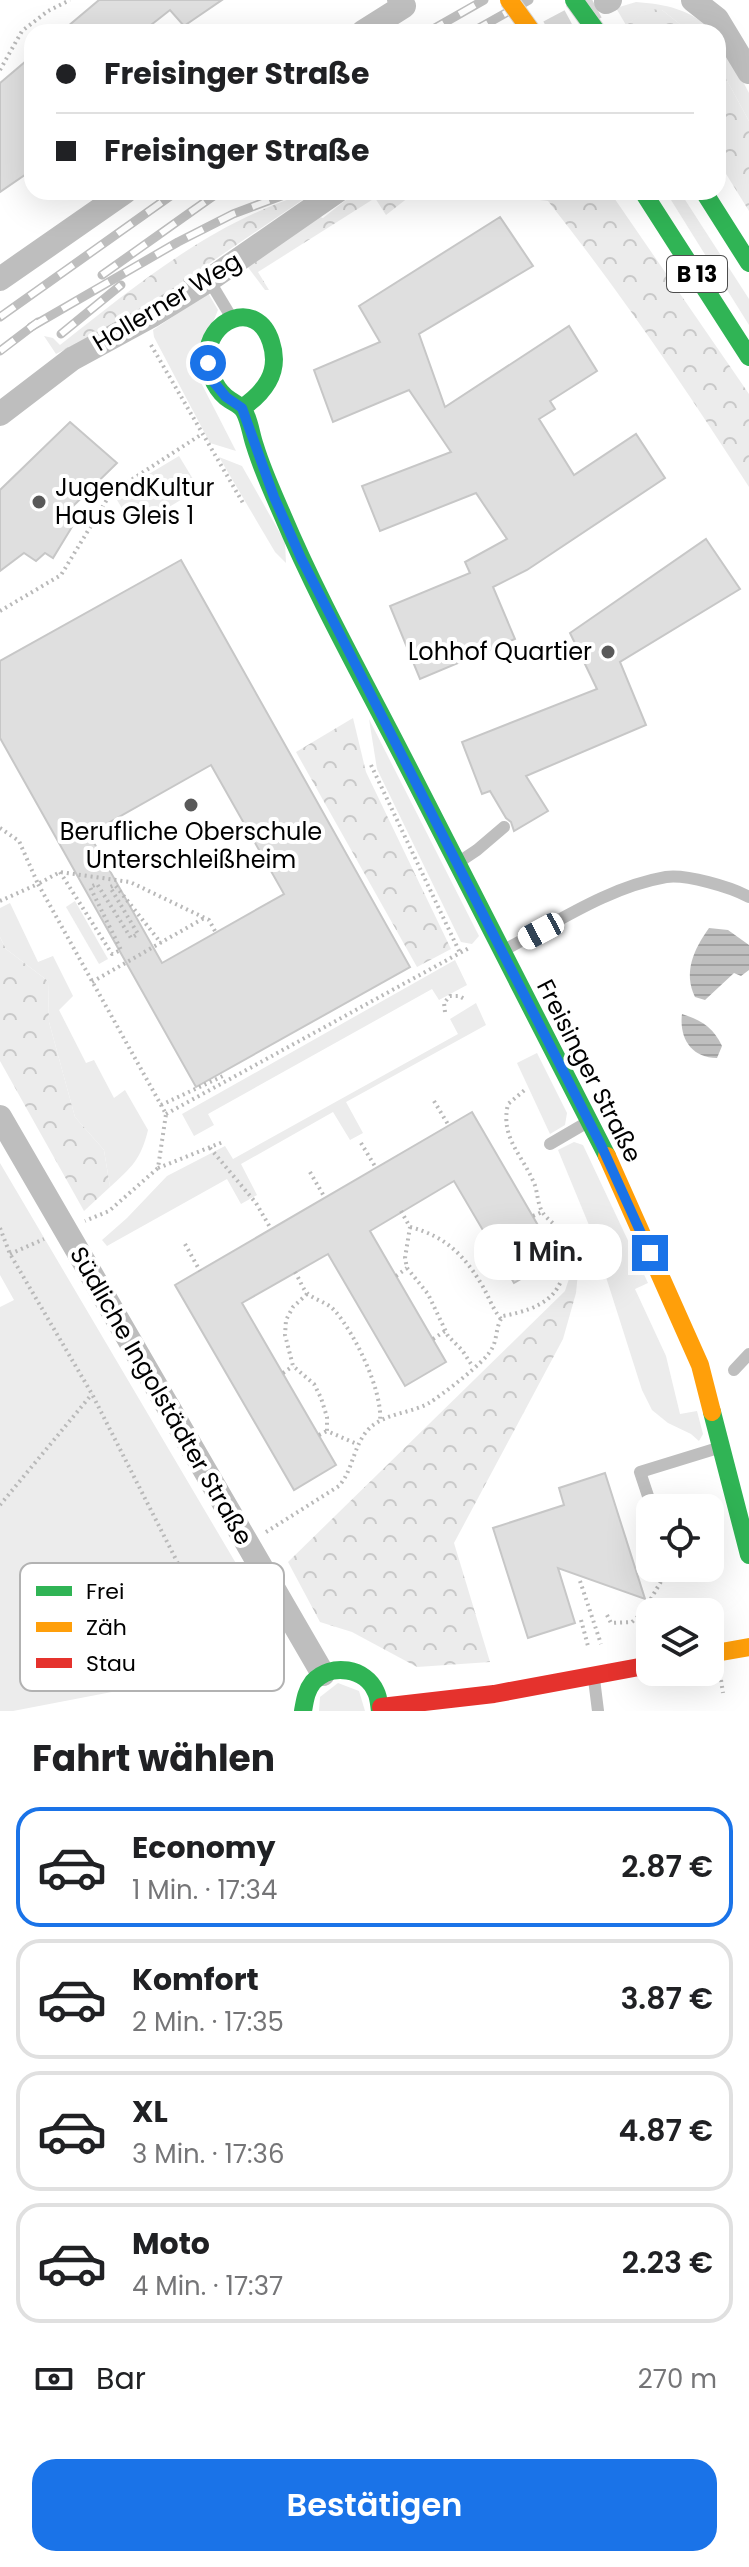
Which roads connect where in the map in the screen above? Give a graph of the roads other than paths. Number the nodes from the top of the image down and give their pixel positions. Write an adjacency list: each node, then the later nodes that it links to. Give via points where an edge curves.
1 (509, 0): 6 (street, bridge)
2 (574, 0): 7 (street, bridge)
3 (693, 0): 8 (street)
4 (406, 2): 5 (street)
5 (374, 24)
6 (526, 24)
7 (591, 24)
8 (720, 24)
9 (726, 34): 10 (street)
10 (749, 72)
11 (114, 200): 16 (street)
12 (324, 200): 17 (street, Hollerner Weg)
13 (648, 200): 19 (street, B 13)
14 (709, 200): 15 (street, B 13)
15 (749, 263)
16 (0, 279)
17 (209, 280): 18 (lane); 21 (street, Hollerner Weg, via 72,359)
18 (232, 320): 20 (street, Freisinger Straße, via 211,339 208,363 212,380); 20 (street, via 256,320 273,342 273,367 262,393)
19 (749, 357)
20 (242, 408): 23 (street, Freisinger Straße, via 301,558)
21 (0, 414)
22 (504, 827): 23 (lane)
23 (456, 863): 25 (street, Freisinger Straße)
24 (749, 897): 25 (lane, via 670,877 623,889)
25 (497, 944): 27 (street, Freisinger Straße)
26 (0, 1117): 34 (street, Südliche Ingolstädter Straße)
27 (589, 1121): 28 (lane); 31 (street, Freisinger Straße, via 700,1365)
28 (550, 1144)
29 (749, 1354): 30 (lane)
30 (734, 1370)
31 (721, 1447): 32 (lane, via 640,1472); 33 (street, Freisinger Straße)
32 (647, 1494)
33 (749, 1555)
34 (259, 1563)
35 (284, 1607): 39 (street, Südliche Ingolstädter Straße)
36 (749, 1647): 37 (street)
37 (724, 1651)
38 (636, 1667): 40 (street)
39 (323, 1674): 41 (street, via 349,1669 362,1674 378,1694); 42 (street, via 306,1691)
40 (593, 1675): 41 (street); 43 (lane)
41 (380, 1709)
42 (303, 1711)
43 (598, 1711)

